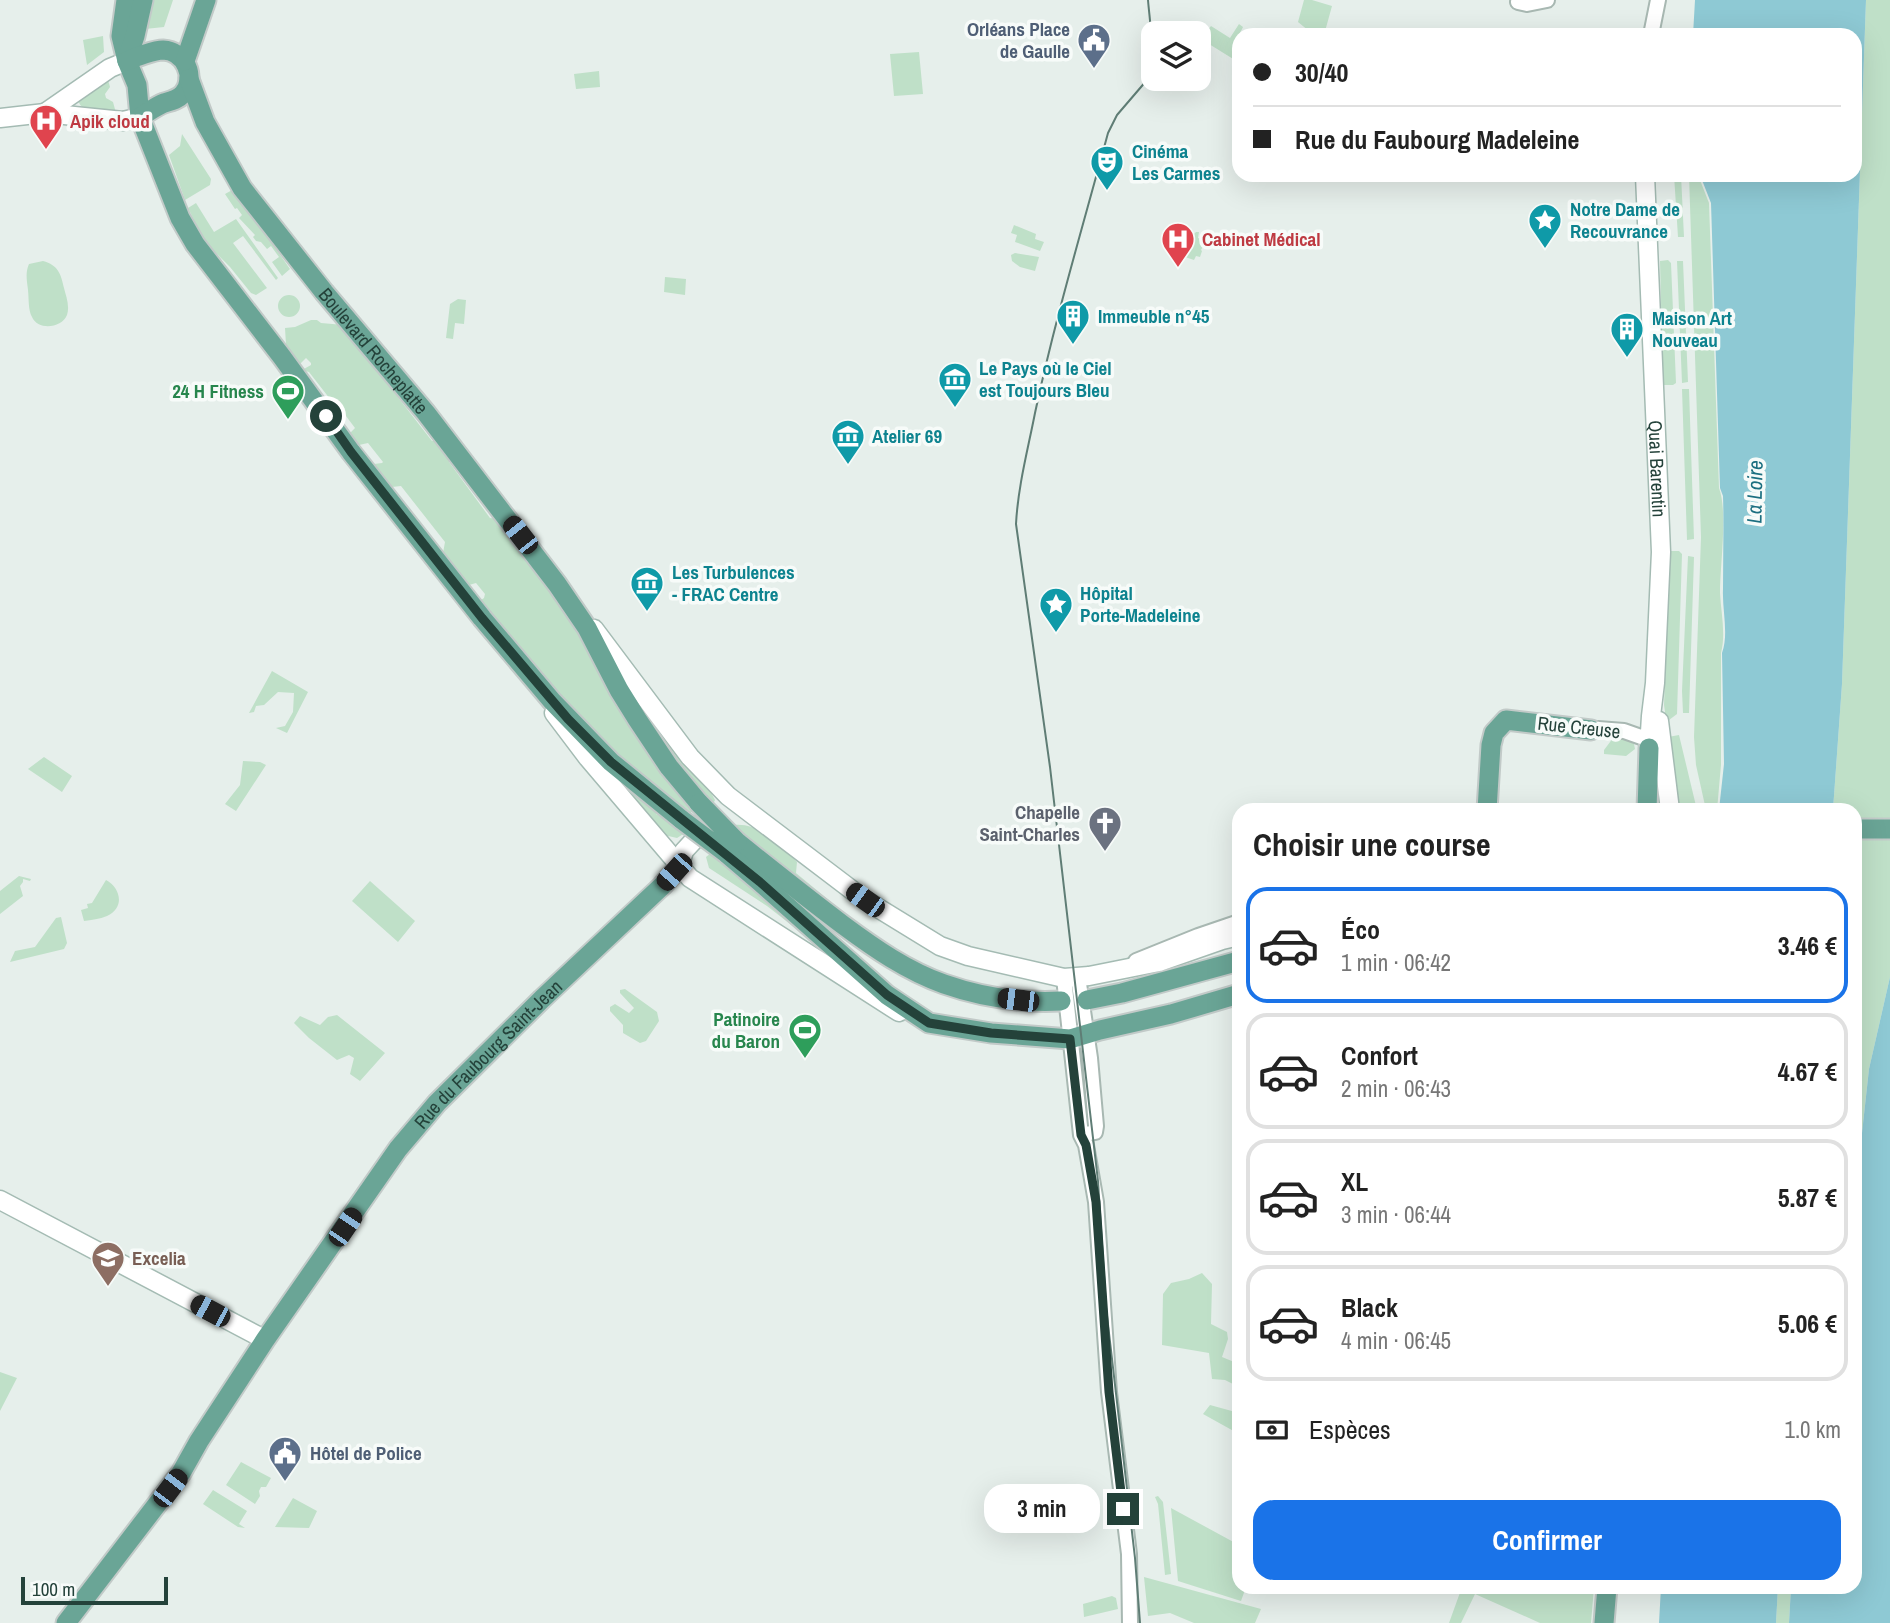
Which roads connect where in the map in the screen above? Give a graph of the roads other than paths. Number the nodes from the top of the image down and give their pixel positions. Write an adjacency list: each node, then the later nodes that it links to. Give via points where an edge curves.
1 (126, 0): 11 (main road, via 121,36)
2 (143, 0): 11 (main road)
3 (206, 0): 12 (main road)
4 (1523, 0): 5 (street, via 1518,2)
5 (1547, 0)
6 (1650, 0): 8 (street)
7 (1658, 0): 9 (street)
8 (1649, 28)
9 (1651, 28)
10 (147, 55): 11 (main road); 12 (main road, via 173,52); 13 (main road, via 137,70)
11 (127, 61): 13 (main road); 14 (main road)
12 (187, 70): 15 (main road, via 187,87 180,97); 16 (main road, Boulevard Rocheplatte)
13 (137, 85): 15 (main road, via 149,99); 20 (main road)
14 (73, 94): 17 (main road); 18 (main road)
15 (163, 103): 16 (main road); 20 (main road)
16 (198, 104): 22 (main road, Boulevard Rocheplatte, via 242,188 426,413)
17 (45, 113): 18 (main road); 19 (main road)
18 (77, 117): 20 (main road)
19 (0, 118)
20 (144, 126): 23 (main road, via 195,244)
21 (1645, 182): 25 (main road, Quai Barentin, via 1661,552)
22 (557, 584): 26 (main road, Boulevard Rocheplatte, via 690,757); 36 (main road, Boulevard Rocheplatte, bridge, via 637,719)
23 (482, 618): 36 (main road, bridge, via 611,762 682,820); 37 (main road, via 588,758)
24 (1595, 729): 25 (street, Rue Creuse); 27 (main road, Rue Creuse, via 1506,720 1494,733 1491,745)
25 (1653, 736): 28 (main road, Quai Barentin); 29 (main road, Quai Barentin)
26 (734, 801): 30 (main road); 45 (main road, Boulevard Rocheplatte, via 865,900 930,941 968,956)
27 (1487, 803)
28 (1648, 803)
29 (1668, 803)
30 (723, 818)
31 (1862, 829): 32 (main road)
32 (1890, 829)
33 (1862, 838): 34 (main road)
34 (1890, 838)
35 (700, 842): 37 (main road, Rue du Faubourg Saint-Jean, via 694,859)
36 (731, 848): 38 (main road); 38 (main road, via 904,966 980,995 1061,1006 1022,1011 993,1008 931,991 886,968)
37 (680, 867): 50 (main road, via 690,878 885,1004); 53 (main road, Rue du Faubourg Saint-Jean, via 437,1103 391,1158 311,1284)
38 (760, 882): 50 (main road, via 887,995)
39 (1232, 924): 43 (street)
40 (1232, 938): 43 (main road, via 1159,962)
41 (1232, 950): 46 (main road)
42 (1232, 963): 46 (main road)
43 (1116, 969): 45 (main road)
44 (1232, 973): 46 (main road, via 1123,1002 1088,1004)
45 (1071, 978): 51 (street)
46 (1173, 979)
47 (1232, 989): 49 (main road)
48 (1232, 995): 49 (main road)
49 (1150, 1018): 51 (main road)
50 (929, 1023): 51 (main road, via 991,1033)
51 (1078, 1037): 58 (street, via 1083,1140 1096,1202 1110,1404 1129,1555)
52 (0, 1200): 53 (main road)
53 (264, 1345): 54 (main road, Rue du Faubourg Saint-Jean); 54 (main road, Rue du Faubourg Saint-Jean, via 220,1424)
54 (188, 1463): 57 (main road, Rue du Faubourg Saint-Jean)
55 (1607, 1594): 59 (main road)
56 (1615, 1594): 60 (main road)
57 (66, 1623)
58 (1130, 1623)
59 (1605, 1623)
60 (1613, 1623)

